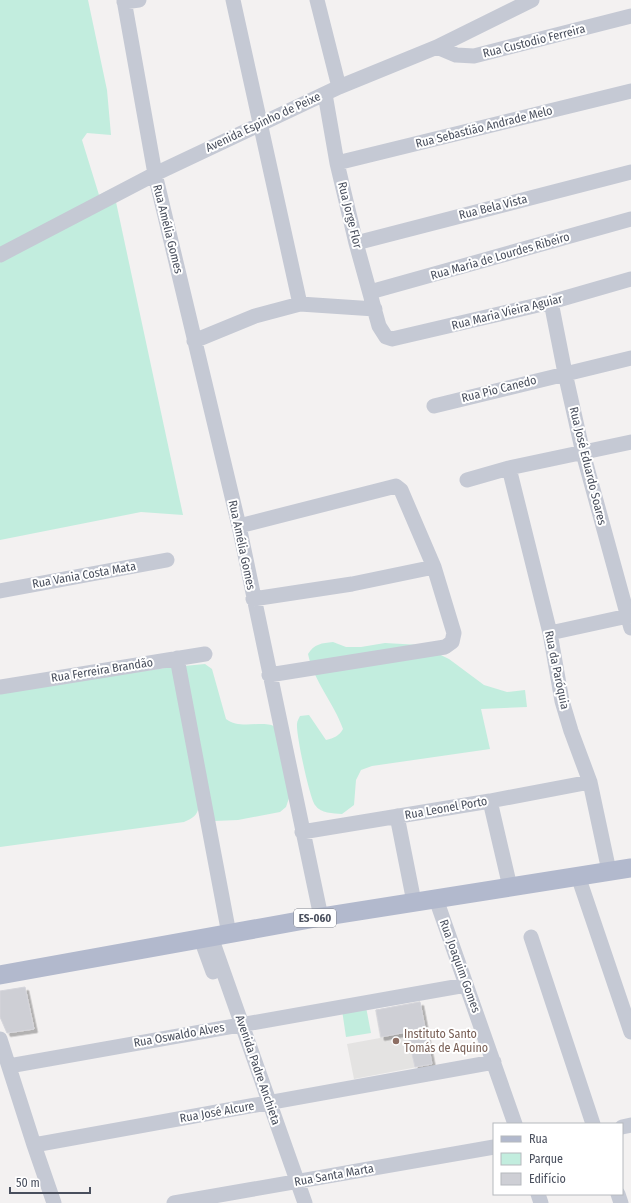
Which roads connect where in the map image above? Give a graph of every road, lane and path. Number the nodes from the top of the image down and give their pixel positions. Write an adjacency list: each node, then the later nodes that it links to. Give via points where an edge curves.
1 (140, 0): 5 (street)
2 (233, 0): 11 (street)
3 (317, 0): 8 (street)
4 (532, 0): 7 (street, Avenida Espinho de Peixe)
5 (124, 1): 14 (street, Rua Amélia Gomes)
6 (631, 16): 7 (street, Rua Custodio Ferreira, via 474,56 456,55)
7 (437, 47): 8 (street, Avenida Espinho de Peixe)
8 (339, 87): 10 (street, Avenida Espinho de Peixe)
9 (631, 91): 12 (street, Rua Sebastião Andrade Melo)
10 (325, 94): 11 (street, Avenida Espinho de Peixe); 12 (street, Rua Jorge Flor)
11 (261, 123): 14 (street, Avenida Espinho de Peixe); 21 (street)
12 (337, 164): 16 (street, Rua Jorge Flor)
13 (631, 172): 16 (street, Rua Bela Vista)
14 (155, 174): 17 (street, Avenida Espinho de Peixe); 24 (street, Rua Amélia Gomes)
15 (631, 219): 19 (street, Rua Maria de Lourdes Ribeiro)
16 (356, 242): 19 (street, Rua Jorge Flor)
17 (0, 255)
18 (631, 279): 20 (street, Rua Maria Vieira Aguiar)
19 (370, 292): 22 (street, Rua Jorge Flor)
20 (551, 302): 23 (street, Rua Maria Vieira Aguiar, via 392,339); 26 (street, Rua José Eduardo Soares)
21 (300, 304): 22 (street); 24 (street, via 255,316)
22 (375, 309): 23 (street, Rua Jorge Flor)
23 (382, 335)
24 (194, 341): 32 (street, Rua Amélia Gomes)
25 (631, 358): 26 (street, Rua Pio Canedo)
26 (565, 373): 27 (street, Rua Pio Canedo); 29 (street, Rua José Eduardo Soares)
27 (434, 406)
28 (631, 442): 29 (street)
29 (584, 453): 30 (street); 37 (street, Rua José Eduardo Soares)
30 (509, 468): 31 (street); 38 (street, Rua da Paróquia)
31 (467, 480)
32 (239, 526): 34 (street, via 396,486 401,490); 36 (street, Rua Amélia Gomes)
33 (167, 560): 35 (street, Rua Vania Costa Mata)
34 (434, 567): 36 (street, via 352,584); 41 (street, via 454,633 452,642 445,647)
35 (0, 590)
36 (253, 599): 41 (street, Rua Amélia Gomes)
37 (630, 622): 38 (street)
38 (550, 633): 43 (street, Rua da Paróquia, via 564,708)
39 (205, 654): 40 (street, Rua Ferreira Brandão)
40 (177, 658): 42 (street, Rua Ferreira Brandão); 54 (street, Avenida Padre Anchieta)
41 (269, 675): 46 (street, Rua Amélia Gomes)
42 (0, 687)
43 (590, 782): 44 (street, Rua Leonel Porto); 48 (street, Rua da Paróquia)
44 (490, 801): 45 (street, Rua Leonel Porto); 50 (street)
45 (397, 816): 46 (street, Rua Leonel Porto); 52 (street)
46 (302, 832): 53 (street, Rua Amélia Gomes)
47 (631, 868): 48 (main road, ES-060)
48 (609, 871): 49 (main road, ES-060)
49 (578, 876): 50 (main road, ES-060); 59 (street)
50 (510, 887): 51 (main road, ES-060)
51 (436, 900): 52 (main road, ES-060); 57 (street, Rua Joaquim Gomes)
52 (414, 902): 53 (main road, ES-060)
53 (321, 917): 54 (main road, ES-060)
54 (213, 937): 56 (main road, ES-060); 58 (street, Avenida Padre Anchieta)
55 (531, 937): 65 (street)
56 (0, 975)
57 (466, 985): 58 (street, Rua Oswaldo Alves); 61 (street, Rua Joaquim Gomes)
58 (238, 1024): 62 (street, Rua Oswaldo Alves); 63 (street, Avenida Padre Anchieta)
59 (631, 1032)
60 (0, 1039): 62 (street)
61 (494, 1062): 63 (street, Rua José Alcure); 64 (street, Rua Joaquim Gomes)
62 (9, 1066): 66 (street)
63 (265, 1104): 66 (street, Rua José Alcure); 68 (street, Avenida Padre Anchieta)
64 (515, 1123)
65 (593, 1123)
66 (34, 1145): 69 (street)
67 (493, 1147): 68 (street, Rua Santa Marta)
68 (293, 1182): 70 (street, Rua Santa Marta); 71 (street, Avenida Padre Anchieta); 72 (street, Avenida Padre Anchieta)
69 (54, 1203)
70 (174, 1203)
71 (295, 1203)
72 (305, 1203)

